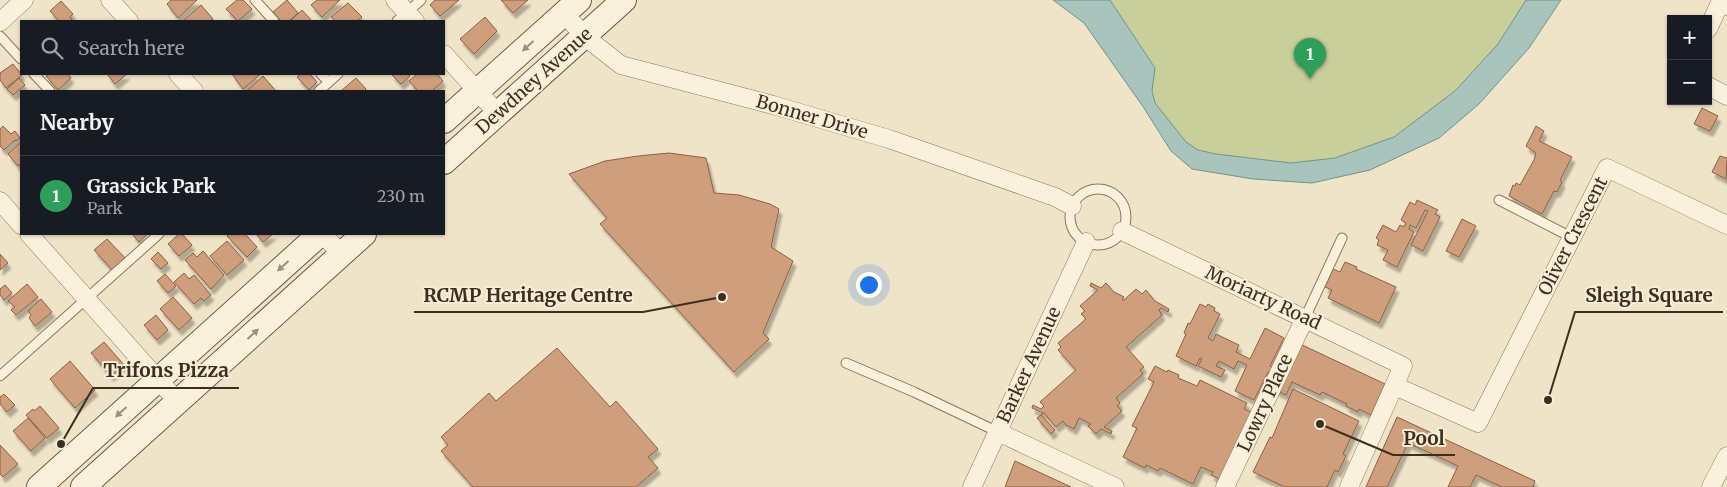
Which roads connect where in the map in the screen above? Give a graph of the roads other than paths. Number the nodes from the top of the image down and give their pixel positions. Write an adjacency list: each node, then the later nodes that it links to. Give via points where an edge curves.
1 (24, 0): 11 (street)
2 (110, 0): 9 (street)
3 (255, 0): 10 (lane)
4 (421, 0): 8 (lane)
5 (624, 0): 14 (main road, Dewdney Avenue)
6 (1724, 5): 12 (street)
7 (572, 7): 14 (street, Bonner Drive); 26 (main road, Dewdney Avenue, one-way to 26)
8 (404, 14)
9 (128, 20)
10 (273, 20)
11 (0, 22)
12 (1712, 23)
13 (0, 36): 16 (lane)
14 (584, 36): 28 (main road, Dewdney Avenue); 33 (street, Bonner Drive, via 621,65 889,139 1055,197)
15 (445, 55): 26 (street)
16 (20, 58)
17 (35, 75): 23 (lane)
18 (179, 75): 24 (street)
19 (322, 75): 21 (lane)
20 (337, 75): 21 (lane)
21 (329, 82): 25 (lane)
22 (1712, 88): 27 (street)
23 (49, 90)
24 (193, 90)
25 (320, 90)
26 (477, 91): 28 (street); 29 (main road, Dewdney Avenue)
27 (1727, 96)
28 (498, 114): 30 (main road, Dewdney Avenue)
29 (445, 120)
30 (445, 161)
31 (1499, 200): 43 (lane)
32 (0, 201): 34 (street)
33 (1072, 206): 36 (lane, via 1080,195 1089,190 1107,190 1121,201 1125,210); 44 (lane, via 1072,228)
34 (20, 224)
35 (1727, 225): 43 (street, Oliver Crescent, via 1607,168)
36 (1122, 231): 44 (lane, via 1112,241 1103,244); 47 (street, Moriarty Road)
37 (30, 235): 46 (street)
38 (158, 235): 46 (lane)
39 (319, 235): 50 (main road, one-way to 50)
40 (324, 235): 45 (street)
41 (363, 235): 45 (main road)
42 (1342, 238): 47 (lane)
43 (1573, 238): 51 (street, Oliver Crescent, via 1478,423)
44 (1086, 242): 53 (street, Barker Avenue)
45 (341, 254): 52 (main road, one-way to 45)
46 (86, 299): 49 (lane); 50 (street)
47 (1305, 318): 51 (street, Moriarty Road, via 1403,366); 59 (street, Lowry Place)
48 (846, 363): 53 (lane)
49 (2, 371)
50 (157, 379): 52 (street); 55 (main road, one-way to 55)
51 (1395, 386): 60 (street)
52 (178, 402): 56 (main road)
53 (998, 432): 57 (street, Barker Avenue); 58 (street)
54 (1727, 456): 61 (street)
55 (39, 487)
56 (83, 487)
57 (972, 487)
58 (1115, 487)
59 (1225, 487)
60 (1349, 487)
61 (1711, 487)

